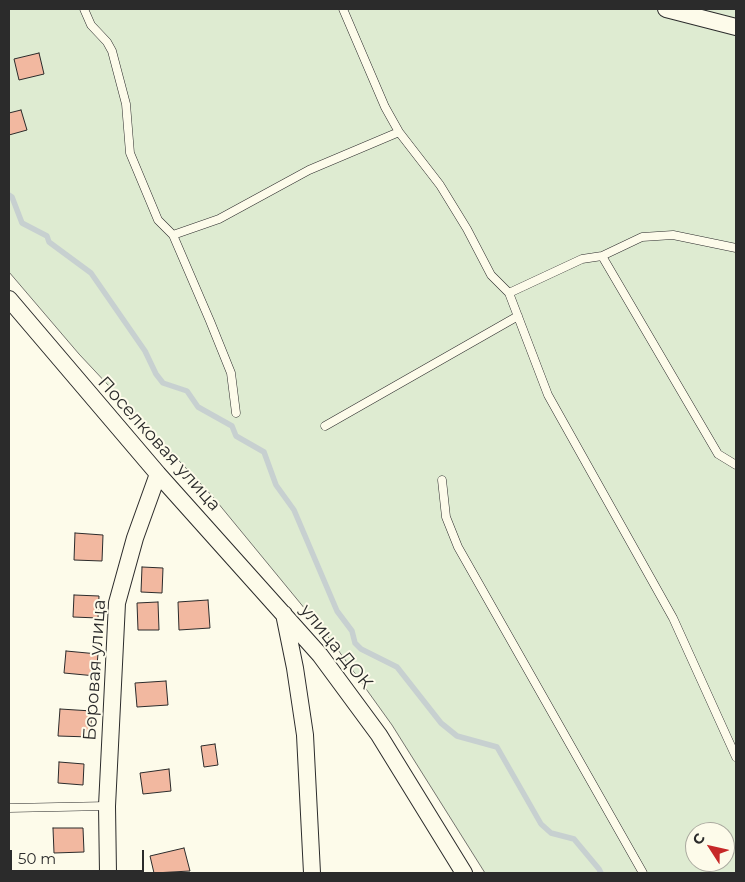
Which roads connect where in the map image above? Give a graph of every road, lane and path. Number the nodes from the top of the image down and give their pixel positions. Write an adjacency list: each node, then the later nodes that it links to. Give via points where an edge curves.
1 (84, 9): 6 (lane, via 91,25 112,51 126,104 130,153 158,220)
2 (343, 9): 5 (lane)
3 (666, 9): 4 (street)
4 (736, 27)
5 (399, 132): 6 (lane, via 309,170 219,219); 9 (lane, via 440,185 491,275)
6 (173, 235): 12 (lane, via 231,373)
7 (736, 248): 8 (lane, via 673,235 642,237)
8 (602, 256): 9 (lane, via 582,259); 14 (lane, via 718,454)
9 (509, 293): 11 (lane)
10 (9, 300): 15 (street, Поселковая улица)
11 (518, 316): 13 (lane); 18 (lane, via 548,395 673,618)
12 (236, 413)
13 (324, 426)
14 (736, 465)
15 (158, 474): 17 (street, Поселковая улица); 19 (street, Боровая улица, via 135,538 117,603)
16 (442, 480): 24 (lane, via 446,517 458,547)
17 (284, 612): 22 (street, улица ДОК, via 304,735); 23 (street, улица ДОК, via 379,735)
18 (736, 757)
19 (107, 806): 20 (lane); 21 (street, Боровая улица)
20 (9, 808)
21 (108, 873)
22 (312, 873)
23 (464, 873)
24 (643, 873)

